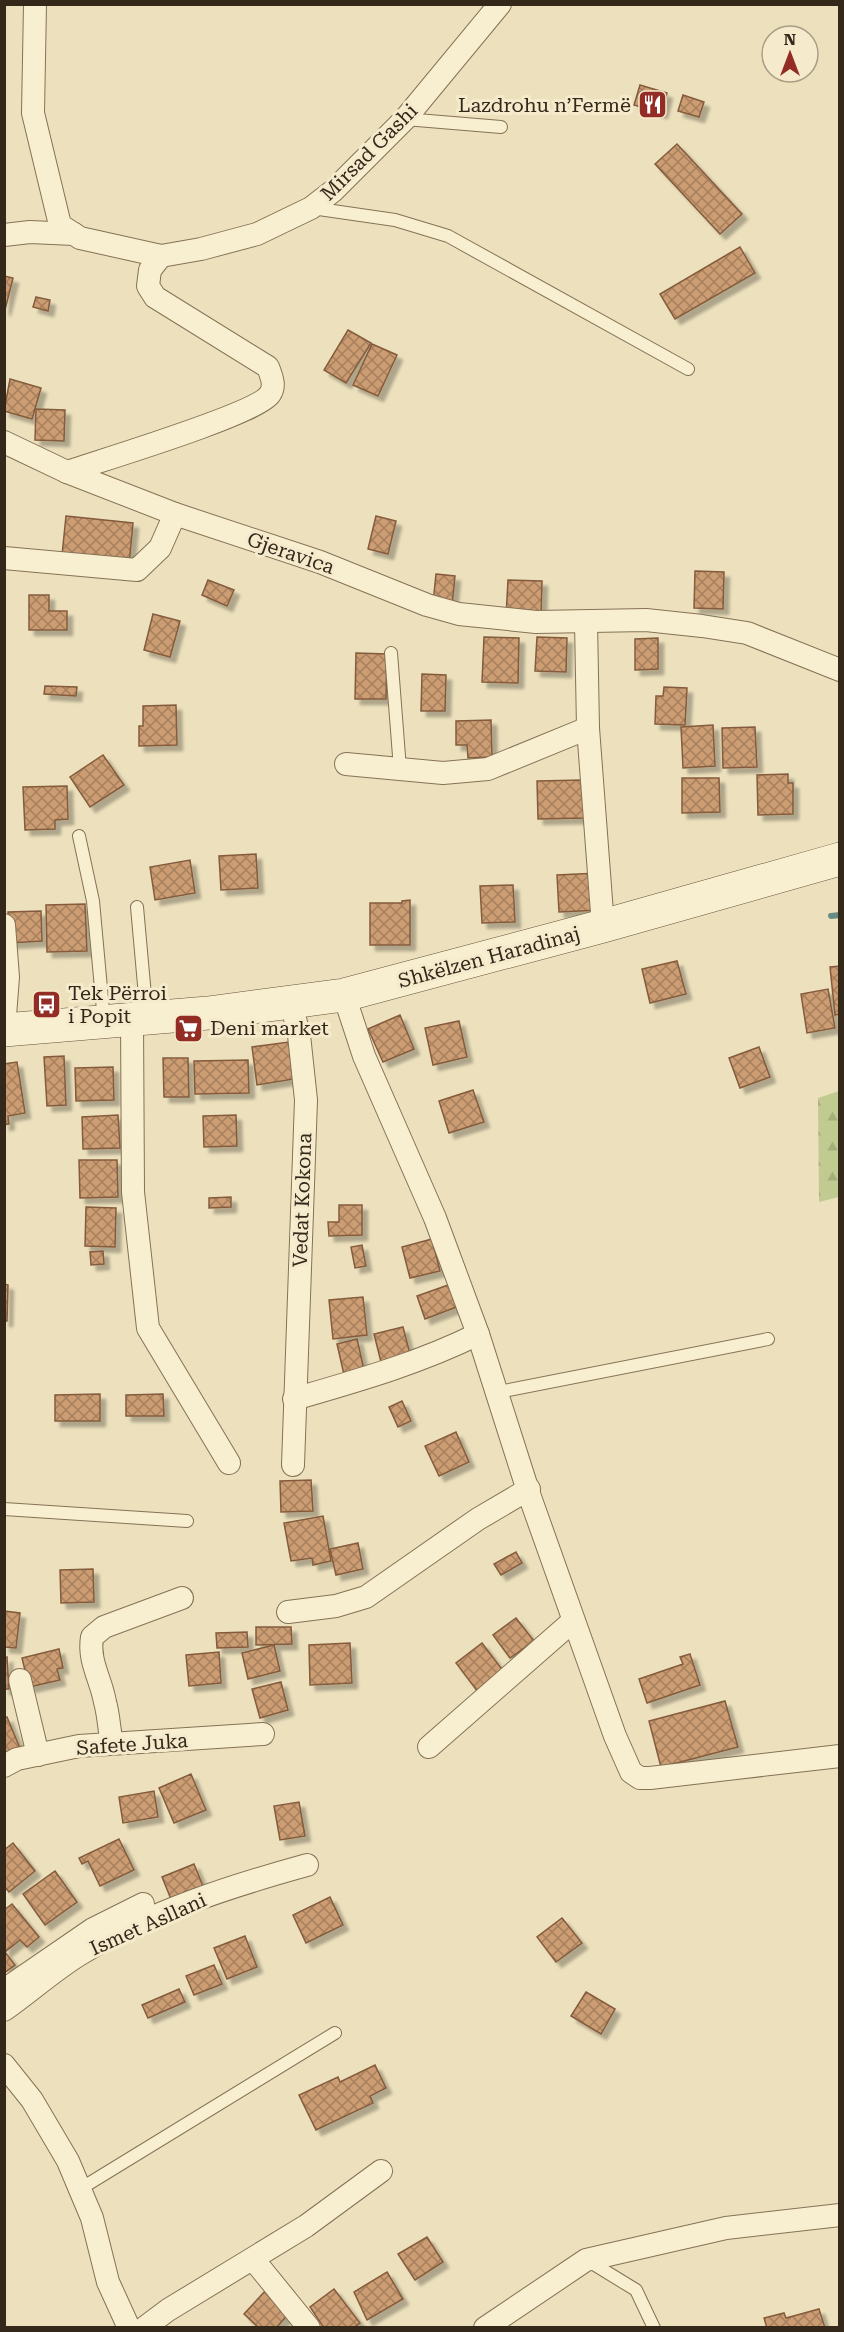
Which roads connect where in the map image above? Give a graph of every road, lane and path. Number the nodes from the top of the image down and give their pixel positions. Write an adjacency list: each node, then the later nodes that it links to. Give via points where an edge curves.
1 (35, 4): 6 (street, via 33,113 60,225)
2 (500, 4): 3 (street, Mirsad Gashi)
3 (405, 119): 4 (lane); 5 (street, Mirsad Gashi)
4 (501, 127)
5 (311, 208): 8 (street, Mirsad Gashi, via 257,234); 9 (lane, via 395,220 448,236)
6 (74, 234): 7 (street); 8 (street)
7 (4, 235)
8 (161, 256): 11 (street, via 150,270 148,286 155,297 268,367 273,379 272,392 262,402 203,426)
9 (688, 369)
10 (4, 442): 11 (street, Gjeravica)
11 (67, 472): 12 (street, Gjeravica)
12 (175, 514): 13 (street, via 160,548 136,570); 14 (street, Gjeravica, via 321,561 459,614 536,622)
13 (4, 558)
14 (586, 622): 16 (street, Gjeravica, via 646,620 747,633); 17 (street)
15 (391, 653): 19 (lane)
16 (840, 670)
17 (588, 728): 19 (street, via 488,769 443,773); 24 (street)
18 (346, 764): 19 (street)
19 (400, 769)
20 (79, 836): 27 (lane, via 93,901)
21 (840, 859): 24 (street, Shkëlzen Haradinaj)
22 (136, 907): 27 (lane)
23 (4, 925): 28 (street, Shkëlzen Haradinaj, via 8,977)
24 (603, 926): 25 (street, Shkëlzen Haradinaj)
25 (344, 995): 26 (street, Shkëlzen Haradinaj); 29 (street, via 369,1067 435,1218)
26 (291, 1002): 27 (street, Shkëlzen Haradinaj); 32 (street, Vedat Kokona, via 306,1100)
27 (128, 1020): 28 (street, Shkëlzen Haradinaj); 33 (street, via 133,1192 148,1328)
28 (4, 1030)
29 (478, 1334): 31 (street); 32 (street, via 418,1360)
30 (768, 1339): 31 (lane)
31 (499, 1392): 35 (street)
32 (294, 1399): 34 (street, Vedat Kokona)
33 (229, 1463)
34 (293, 1465)
35 (529, 1489): 39 (street, via 478,1519 366,1597 336,1606); 40 (street)
36 (4, 1509): 37 (lane)
37 (187, 1521)
38 (182, 1598): 43 (street, via 104,1628 92,1637 89,1653 106,1703)
39 (288, 1612)
40 (573, 1621): 44 (street); 46 (street, via 623,1756 631,1772 640,1778)
41 (20, 1680): 45 (street)
42 (263, 1734): 43 (street, Safete Juka)
43 (112, 1744): 45 (street, Safete Juka)
44 (429, 1747)
45 (38, 1755): 47 (street, Safete Juka)
46 (840, 1756)
47 (4, 1766)
48 (307, 1865): 51 (street, Ismet Asllani, via 249,1881 141,1924 81,1953)
49 (143, 1904): 50 (street, Ismet Asllani, via 93,1929)
50 (4, 1990)
51 (4, 2010)
52 (335, 2033): 55 (lane)
53 (4, 2065): 55 (street, via 32,2100 69,2161)
54 (381, 2171): 57 (street)
55 (80, 2189): 59 (street, via 92,2218 108,2282)
56 (840, 2215): 58 (street, via 726,2228)
57 (253, 2259): 60 (street); 61 (street)
58 (586, 2260): 62 (street); 63 (lane, via 636,2290)
59 (129, 2328)
60 (144, 2328)
61 (309, 2328)
62 (485, 2328)
63 (654, 2328)

